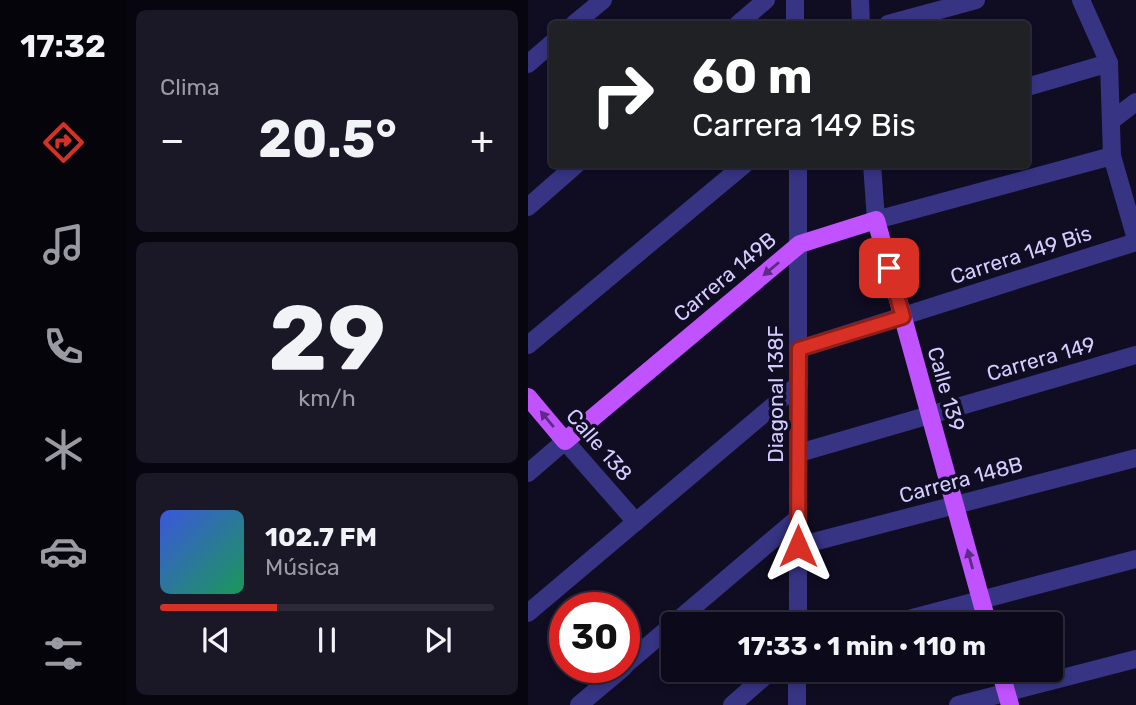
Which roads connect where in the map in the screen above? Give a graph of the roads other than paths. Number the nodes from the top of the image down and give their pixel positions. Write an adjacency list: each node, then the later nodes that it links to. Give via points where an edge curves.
1 (603, 0): 7 (street)
2 (766, 0): 8 (street)
3 (795, 0): 9 (street)
4 (860, 0): 10 (street)
5 (976, 0): 11 (street)
6 (1081, 0): 13 (street)
7 (578, 21)
8 (742, 21)
9 (795, 21)
10 (861, 21)
11 (899, 21)
12 (549, 46): 14 (street)
13 (1109, 63): 15 (street); 17 (street)
14 (528, 64)
15 (1030, 86)
16 (1135, 102): 17 (street)
17 (1111, 121): 18 (street)
18 (1112, 156): 24 (street, Carrera 149B); 25 (street)
19 (572, 168): 23 (street)
20 (740, 168): 28 (street)
21 (798, 168): 26 (street, Diagonal 138F)
22 (872, 168): 24 (street, Calle 139)
23 (528, 207)
24 (876, 220): 26 (main road, Carrera 149B); 27 (main road, Calle 139)
25 (1135, 241): 27 (street, Carrera 149 Bis)
26 (800, 244): 29 (street, Diagonal 138F); 34 (main road, Carrera 149B, one-way to 34)
27 (903, 317): 29 (street, Carrera 149 Bis); 33 (main road, Calle 139)
28 (528, 345)
29 (799, 349): 31 (street, Diagonal 138F)
30 (1135, 355): 33 (street, Carrera 149)
31 (799, 384): 35 (street, Diagonal 138F); 40 (street)
32 (528, 397): 34 (main road, Calle 138, one-way to 32)
33 (930, 415): 35 (street, Carrera 149); 38 (main road, Calle 139)
34 (565, 441): 37 (street, Carrera 149B); 40 (street, Calle 138)
35 (799, 453): 39 (street, Diagonal 138F)
36 (1135, 458): 38 (street, Carrera 148B)
37 (528, 473)
38 (955, 506): 41 (street, Carrera 148B); 43 (main road, Calle 139, one-way to 38)
39 (798, 518): 41 (street, Diagonal 138F); 48 (street)
40 (636, 523): 47 (street)
41 (798, 546): 44 (street, Diagonal 138F)
42 (1135, 559): 43 (street)
43 (981, 600): 45 (street); 46 (main road, Calle 139)
44 (798, 612)
45 (935, 612)
46 (984, 612)
47 (528, 613)
48 (640, 653)
49 (1135, 659): 54 (street)
50 (758, 682): 56 (street)
51 (797, 682): 57 (street)
52 (1003, 682): 54 (main road)
53 (605, 683): 55 (street)
54 (1008, 699): 58 (street)
55 (579, 705)
56 (732, 705)
57 (797, 705)
58 (958, 705)

